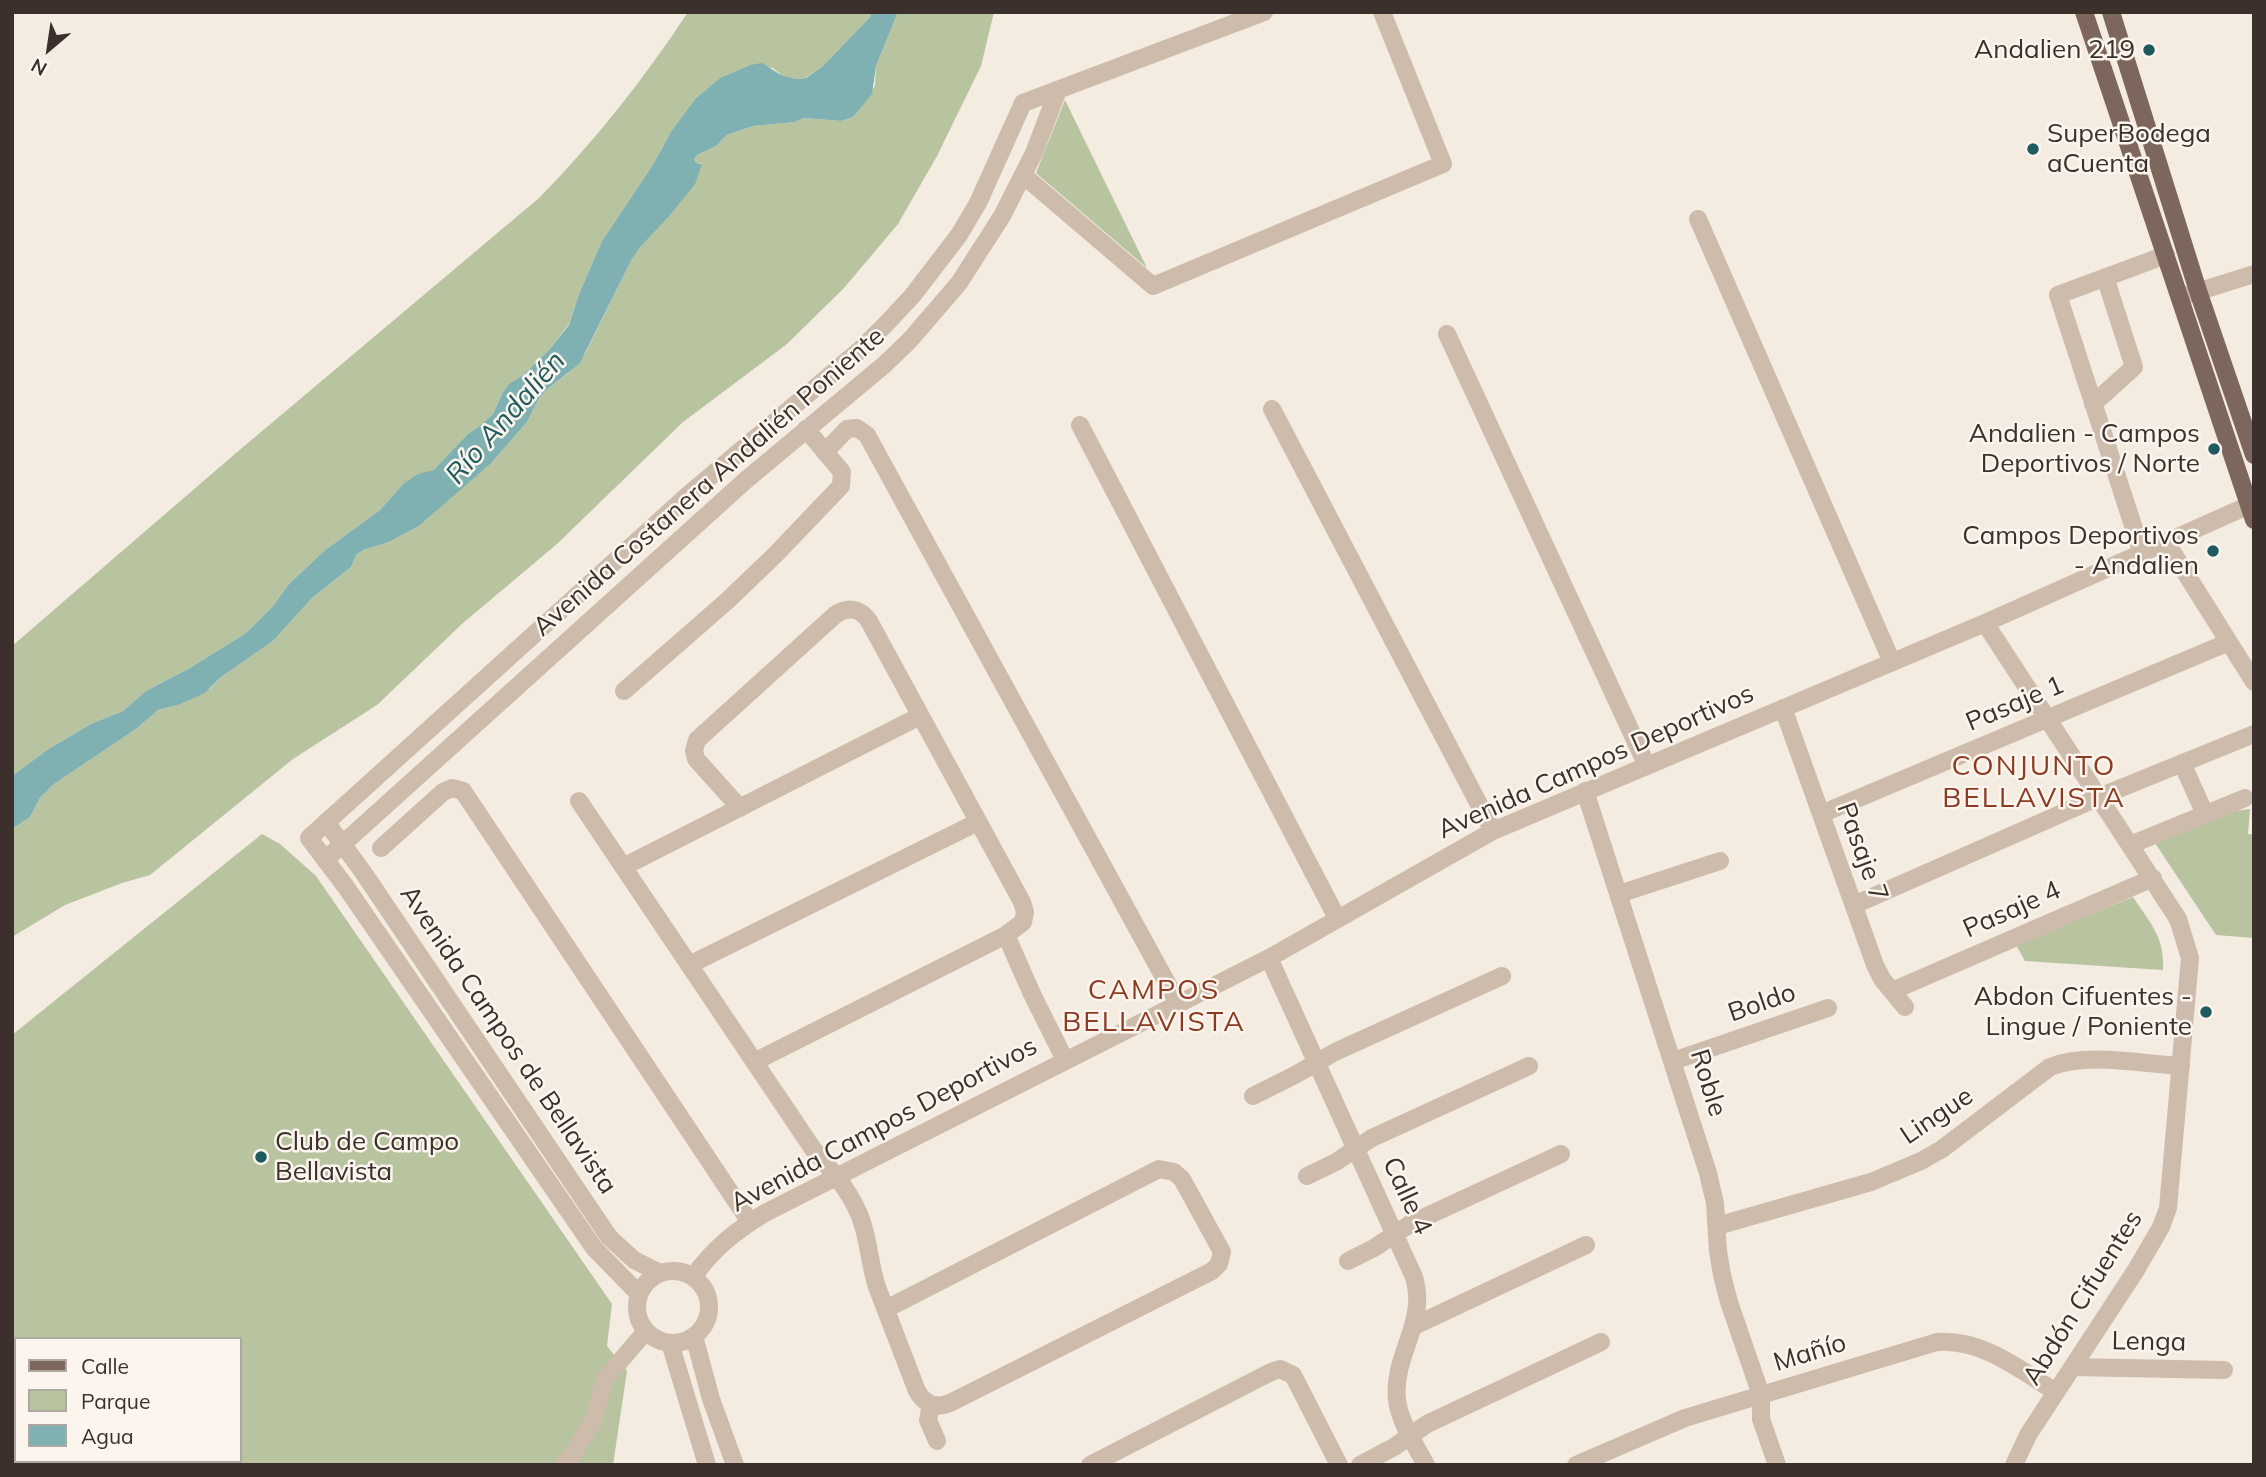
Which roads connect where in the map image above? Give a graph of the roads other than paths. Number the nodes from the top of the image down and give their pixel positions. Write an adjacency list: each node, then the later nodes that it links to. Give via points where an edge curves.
1 (1264, 12): 5 (street)
2 (1382, 12): 6 (street, via 1443,164 1153,286)
3 (2084, 12): 8 (main road)
4 (2110, 12): 11 (main road)
5 (1058, 90): 6 (street, Avenida Costanera Andalién Poniente); 41 (street, Avenida Costanera Andalién Poniente, via 1023,103 959,235 887,323 687,496)
6 (1023, 175): 17 (street, Avenida Costanera Andalién Poniente, via 981,252 935,313 884,365)
7 (1698, 219): 25 (street)
8 (2166, 255): 10 (street); 12 (main road)
9 (2254, 274): 11 (street)
10 (2105, 277): 14 (street, via 2134,366); 14 (street, via 2058,295)
11 (2198, 291): 12 (street); 19 (main road)
12 (2180, 298): 20 (main road)
13 (1447, 334): 33 (street)
14 (2093, 404): 22 (street)
15 (1272, 409): 43 (street)
16 (1080, 425): 54 (street)
17 (806, 429): 18 (street); 45 (street, Avenida Costanera Andalién Poniente)
18 (825, 452): 27 (street, via 842,472 843,482 836,493 727,601); 60 (street, via 847,429 857,428 867,435)
19 (2254, 455)
20 (2252, 510): 21 (street, Avenida Campos Deportivos)
21 (2166, 542): 22 (street, Avenida Campos Deportivos); 24 (street)
22 (2142, 553): 23 (street, Avenida Campos Deportivos)
23 (1984, 623): 25 (street, Avenida Campos Deportivos); 30 (street, Abdón Cifuentes)
24 (2229, 642): 26 (street); 30 (street, Pasaje 1)
25 (1892, 662): 28 (street, Avenida Campos Deportivos)
26 (2254, 682)
27 (624, 691)
28 (1783, 708): 33 (street, Avenida Campos Deportivos); 39 (street, Pasaje 7)
29 (920, 716): 38 (street); 38 (street, via 865,615 853,609 840,611 695,745 699,763); 42 (street)
30 (2048, 719): 35 (street, Abdón Cifuentes); 39 (street, Pasaje 1)
31 (2254, 734): 32 (street)
32 (2182, 763): 35 (street); 40 (street)
33 (1647, 766): 34 (street, Avenida Campos Deportivos)
34 (1585, 791): 43 (street, Avenida Campos Deportivos); 52 (street, Roble)
35 (2099, 796): 46 (street, Abdón Cifuentes); 53 (street)
36 (2245, 798): 40 (street)
37 (579, 801): 50 (street)
38 (740, 808): 50 (street)
39 (1821, 814): 53 (street, Pasaje 7)
40 (2205, 814): 46 (street)
41 (326, 822): 44 (street, Avenida Costanera Andalién Poniente); 45 (street, Avenida Campos de Bellavista)
42 (978, 822): 55 (street, via 1024,907 1023,922); 57 (street)
43 (1493, 831): 54 (street, Avenida Campos Deportivos)
44 (309, 838): 48 (street, Avenida Campos de Bellavista)
45 (342, 844): 48 (street, Avenida Costanera Andalién Poniente); 79 (street, Avenida Campos de Bellavista, via 609,1237 634,1261)
46 (2130, 845): 51 (street, Abdón Cifuentes)
47 (381, 848): 74 (street, via 443,792 452,788 463,791)
48 (325, 860): 81 (street, Avenida Campos de Bellavista, via 594,1248)
49 (1720, 861): 52 (street)
50 (623, 867): 57 (street)
51 (2153, 878): 59 (street, Pasaje 4); 68 (street, Abdón Cifuentes, via 2178,919 2190,958)
52 (1619, 894): 64 (street, Roble)
53 (1854, 905): 59 (street, Pasaje 7, via 1875,965)
54 (1337, 918): 56 (street, Avenida Campos Deportivos)
55 (1006, 935): 63 (street); 65 (street)
56 (1269, 958): 60 (street, Avenida Campos Deportivos); 66 (street, Calle 4)
57 (689, 965): 65 (street)
58 (1502, 976): 66 (street)
59 (1892, 991): 62 (street, Pasaje 7)
60 (1178, 1003): 63 (street, Avenida Campos Deportivos)
61 (1828, 1007): 64 (street, Boldo)
62 (1905, 1007)
63 (1065, 1060): 72 (street, Avenida Campos Deportivos)
64 (1673, 1061): 75 (street, Roble, via 1708,1173)
65 (754, 1062): 72 (street)
66 (1317, 1063): 69 (street); 70 (street, Calle 4)
67 (1529, 1066): 70 (street)
68 (2181, 1066): 75 (street, Lingue, via 2061,1062 1921,1161 1871,1182); 88 (street, Abdón Cifuentes, via 2168,1208 2149,1249)
69 (1253, 1096)
70 (1356, 1149): 73 (street); 76 (street, Calle 4)
71 (1561, 1154): 76 (street)
72 (836, 1176): 74 (street, Avenida Campos Deportivos); 82 (street, via 863,1224)
73 (1307, 1176)
74 (750, 1222): 80 (street, Avenida Campos Deportivos, via 717,1247)
75 (1717, 1226): 91 (street, Roble, via 1717,1251 1727,1293)
76 (1395, 1234): 78 (street); 83 (street, Calle 4, via 1417,1286)
77 (1586, 1245): 83 (street)
78 (1348, 1261)
79 (660, 1273): 80 (street, via 677,1271); 81 (street, via 647,1281)
80 (692, 1277): 85 (street, via 704,1289 709,1306 705,1323)
81 (639, 1294): 84 (street, via 637,1315)
82 (886, 1309): 92 (street, via 917,1391); 92 (street, via 1159,1169 1182,1179 1220,1246 1221,1259 1212,1271 950,1403)
83 (1414, 1326): 93 (street, Calle 4, via 1396,1385 1399,1411)
84 (646, 1331): 87 (street); 95 (street, via 604,1380 595,1417)
85 (694, 1336): 87 (street); 97 (street)
86 (1601, 1342): 93 (street)
87 (670, 1343): 96 (street)
88 (2073, 1367): 89 (street, Lenga); 90 (street, Abdón Cifuentes)
89 (2224, 1370)
90 (2056, 1392): 91 (street, Mañío, via 1987,1350 1951,1341); 104 (street, Abdón Cifuentes)
91 (1761, 1395): 102 (street, Mañío, via 1685,1418); 103 (street, Roble, via 1761,1419)
92 (931, 1405): 94 (street, via 928,1420)
93 (1410, 1436): 100 (street); 101 (street, Calle 4)
94 (937, 1441)
95 (564, 1465)
96 (707, 1465)
97 (735, 1465)
98 (1090, 1465): 99 (street, via 1280,1369 1293,1375)
99 (1339, 1465)
100 (1360, 1465)
101 (1426, 1465)
102 (1576, 1465)
103 (1777, 1465)
104 (2014, 1465)

